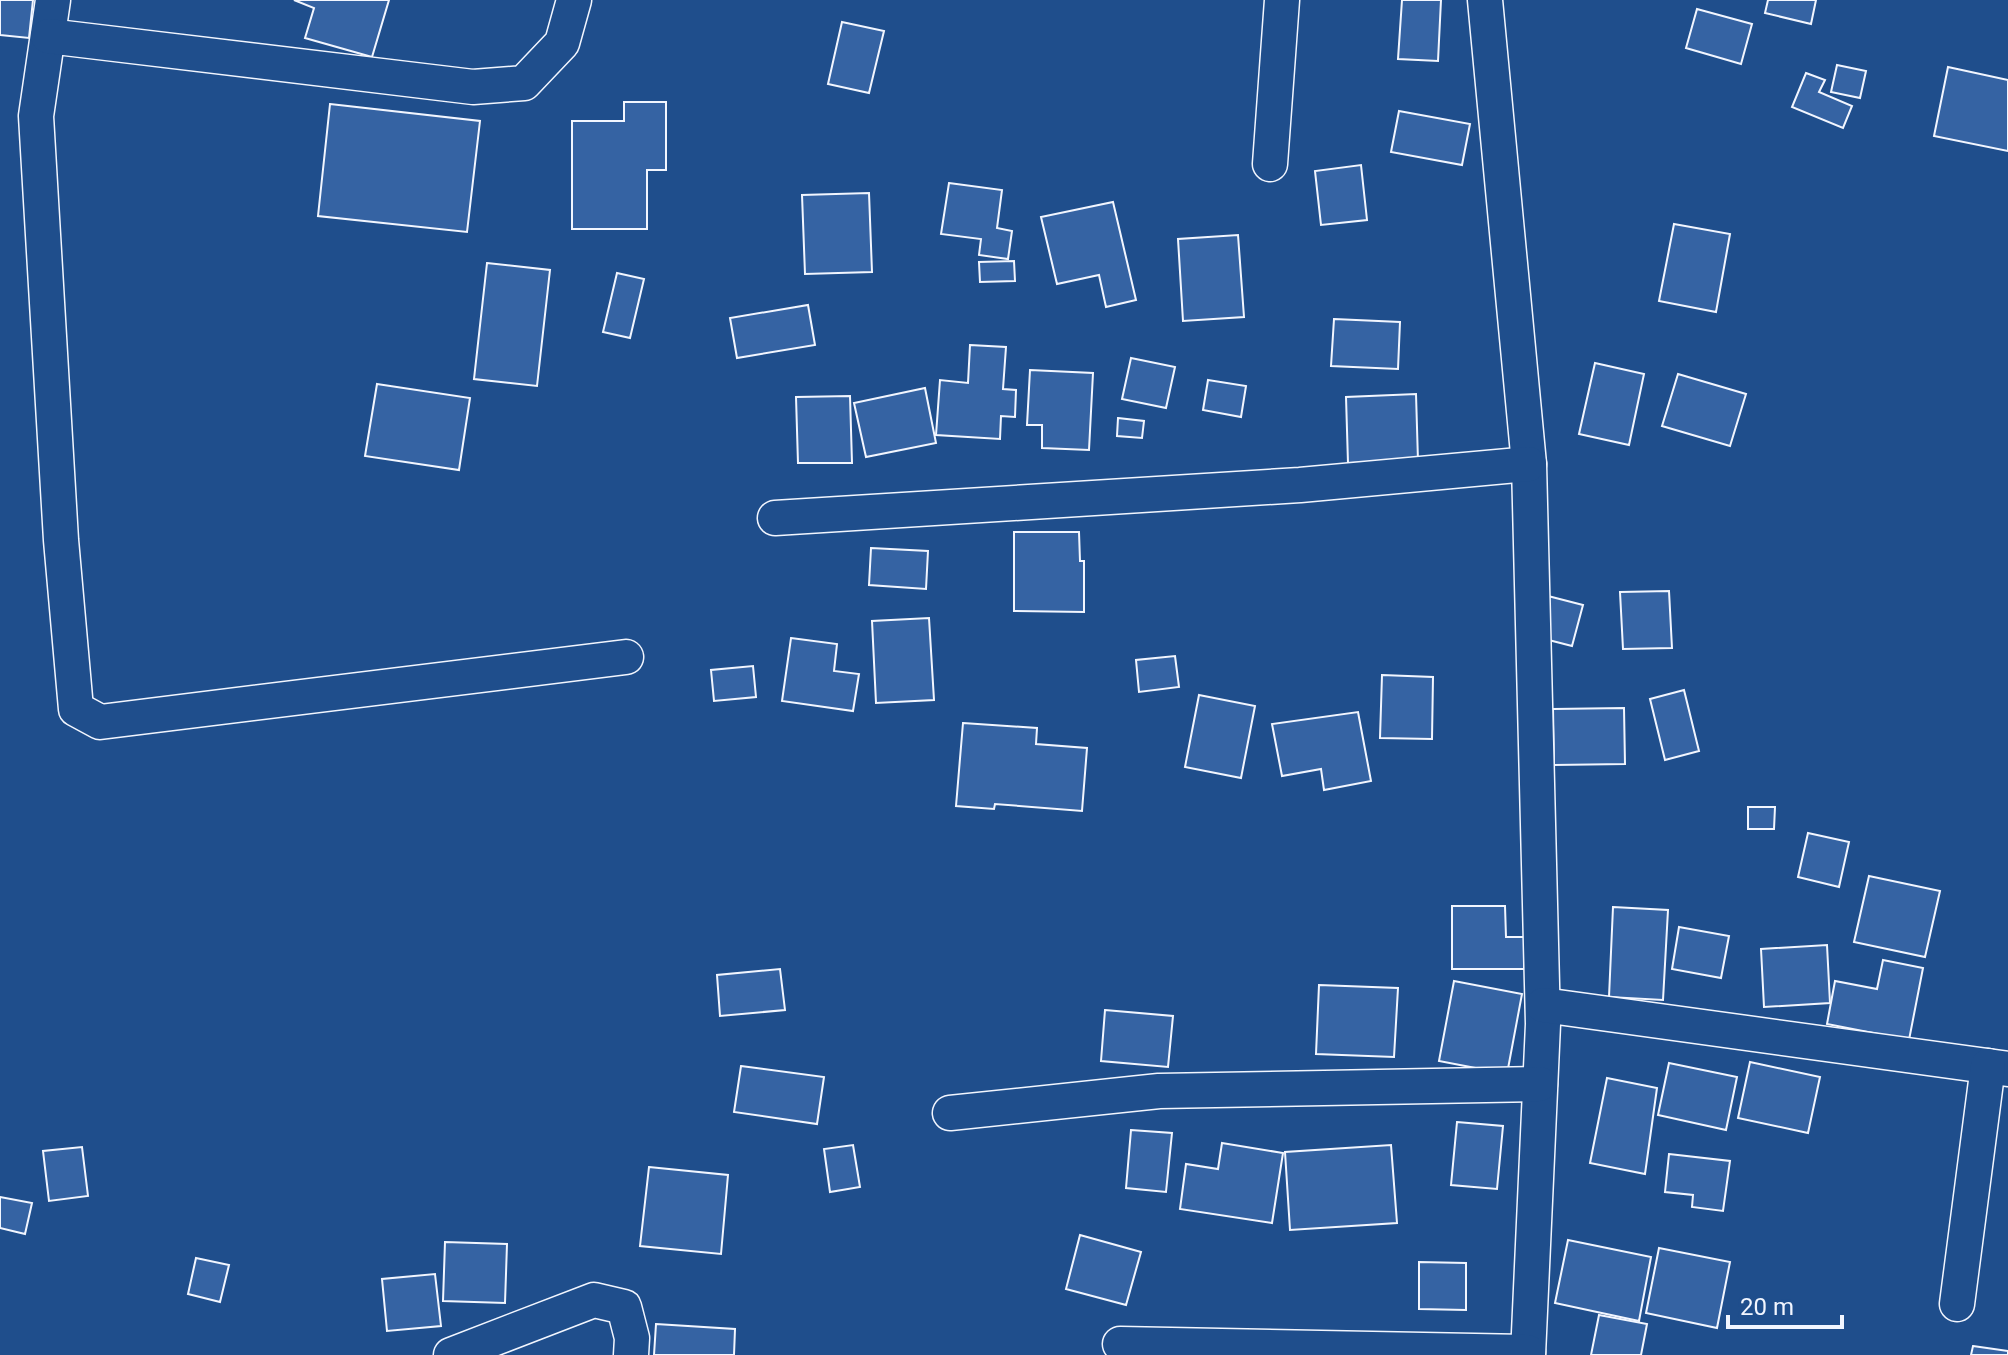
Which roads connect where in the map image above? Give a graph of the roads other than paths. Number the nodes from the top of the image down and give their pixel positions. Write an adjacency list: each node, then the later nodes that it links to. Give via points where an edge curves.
1 (53, 0): 5 (street)
2 (574, 0): 5 (street, via 562,43 524,83 473,87)
3 (1282, 0): 6 (street)
4 (1485, 0): 7 (street)
5 (48, 36): 9 (street, via 36,116 76,709 100,722)
6 (1270, 164)
7 (1529, 464): 8 (street, via 1300,485); 10 (street)
8 (775, 518)
9 (626, 657)
10 (1543, 1005): 11 (street); 12 (street)
11 (1998, 1067): 14 (street)
12 (1540, 1084): 13 (street, via 1159,1091); 16 (street)
13 (950, 1113)
14 (1957, 1304)
15 (1120, 1344): 16 (street)
16 (1528, 1354)
17 (451, 1355): 18 (street, via 594,1300 624,1307)
18 (631, 1355)

